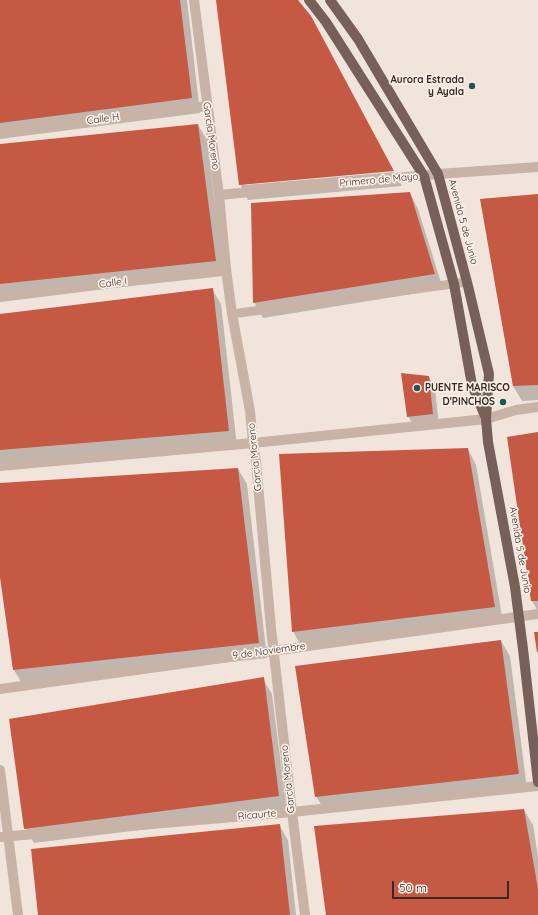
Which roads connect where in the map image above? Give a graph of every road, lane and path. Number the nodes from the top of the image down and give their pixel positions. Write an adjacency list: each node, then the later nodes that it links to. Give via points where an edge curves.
1 (194, 0): 4 (street, Garcia Moreno)
2 (309, 0): 8 (main road, Avenida 5 de Junio, via 326,22)
3 (330, 0): 7 (main road, Avenida 5 de Junio, via 358,39)
4 (207, 106): 5 (street, Calle H); 9 (street, Garcia Moreno)
5 (0, 132)
6 (538, 167): 7 (street, Primero de Mayo)
7 (438, 174): 8 (street, Primero de Mayo); 11 (main road, Avenida 5 de Junio)
8 (424, 176): 9 (street, Primero de Mayo); 12 (main road, Avenida 5 de Junio)
9 (219, 195): 10 (street, Garcia Moreno)
10 (226, 269): 13 (street, Calle I); 14 (street, Garcia Moreno)
11 (467, 282): 12 (lane); 16 (main road, Avenida 5 de Junio, via 489,374)
12 (454, 284): 14 (lane); 16 (main road, Avenida 5 de Junio, via 472,385)
13 (0, 297)
14 (232, 314): 17 (street, Garcia Moreno, via 250,411)
15 (538, 407): 16 (street, via 516,410)
16 (486, 419): 17 (street); 20 (main road, Avenida 5 de Junio)
17 (253, 443): 18 (street); 21 (street, Garcia Moreno)
18 (0, 466)
19 (538, 614): 20 (street, 9 de Noviembre)
20 (519, 617): 21 (street, 9 de Noviembre); 24 (main road, Avenida 5 de Junio)
21 (274, 650): 22 (street, 9 de Noviembre); 26 (street, Garcia Moreno)
22 (0, 689)
23 (0, 770): 27 (street)
24 (538, 782)
25 (538, 786): 26 (street, Ricaurte)
26 (292, 812): 27 (street, Ricaurte); 29 (street, Garcia Moreno)
27 (4, 836): 28 (street)
28 (18, 915)
29 (305, 915)

